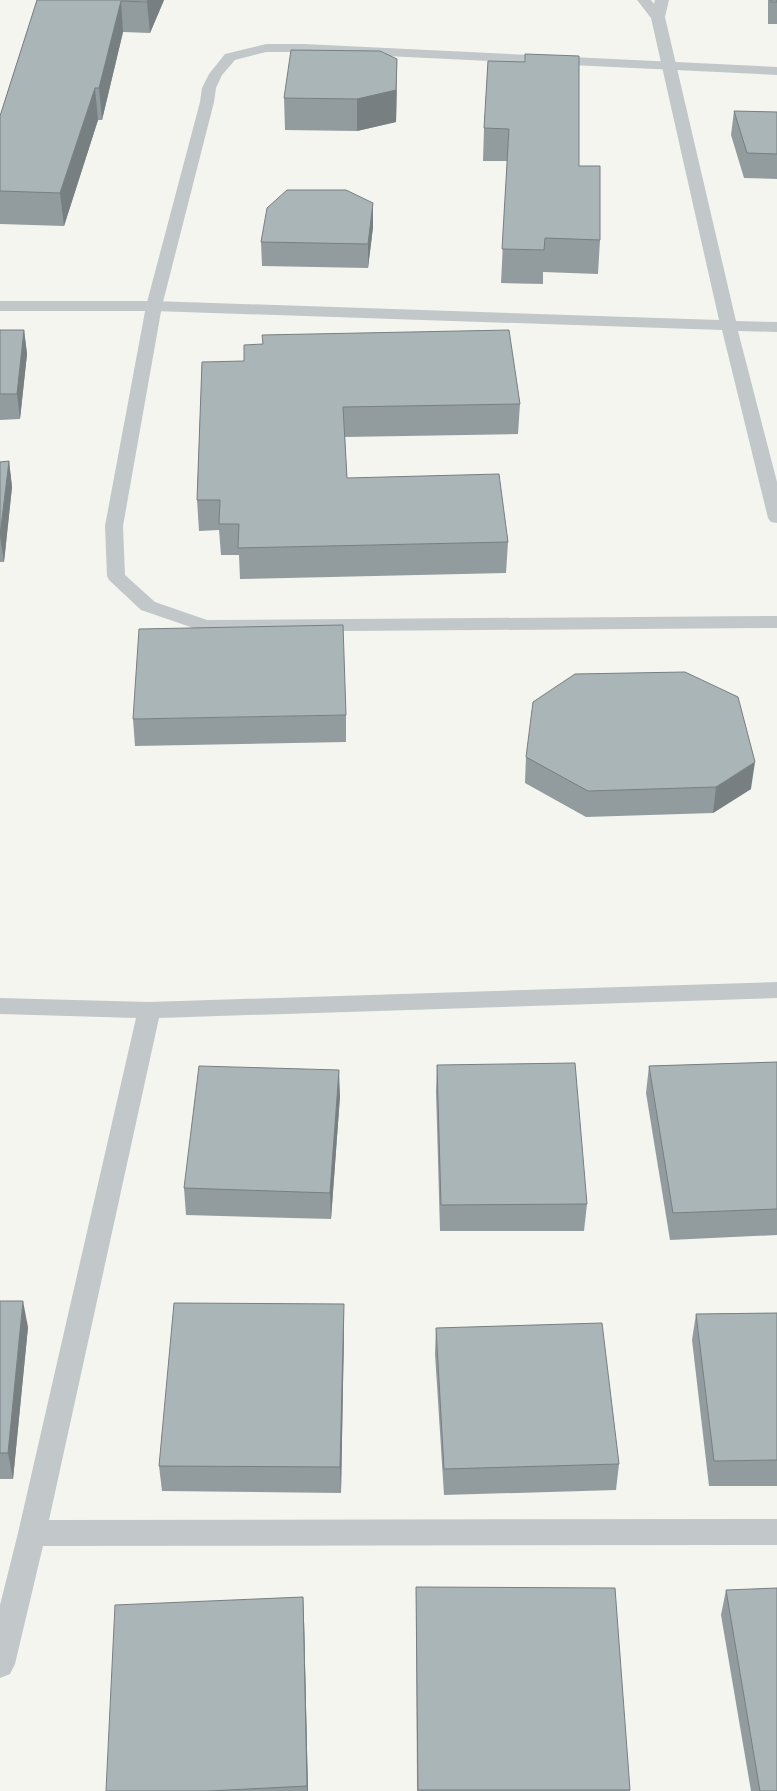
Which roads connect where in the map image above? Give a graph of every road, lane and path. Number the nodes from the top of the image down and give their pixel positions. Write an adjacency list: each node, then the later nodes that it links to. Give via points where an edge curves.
1 (644, 0): 3 (street)
2 (662, 0): 3 (street)
3 (658, 17): 4 (street)
4 (669, 65): 5 (street); 7 (street, via 304,48 266,48 230,57 216,74 209,88); 8 (street)
5 (777, 71)
6 (0, 306): 7 (street)
7 (154, 306): 8 (street); 11 (street, via 114,526 116,576 148,606 205,626)
8 (729, 326): 9 (street); 10 (street)
9 (777, 327)
10 (777, 518)
11 (777, 622)
12 (777, 990): 14 (street)
13 (0, 1006): 14 (street)
14 (150, 1010): 16 (street)
15 (777, 1532): 16 (street)
16 (32, 1533): 17 (street)
17 (0, 1664)

